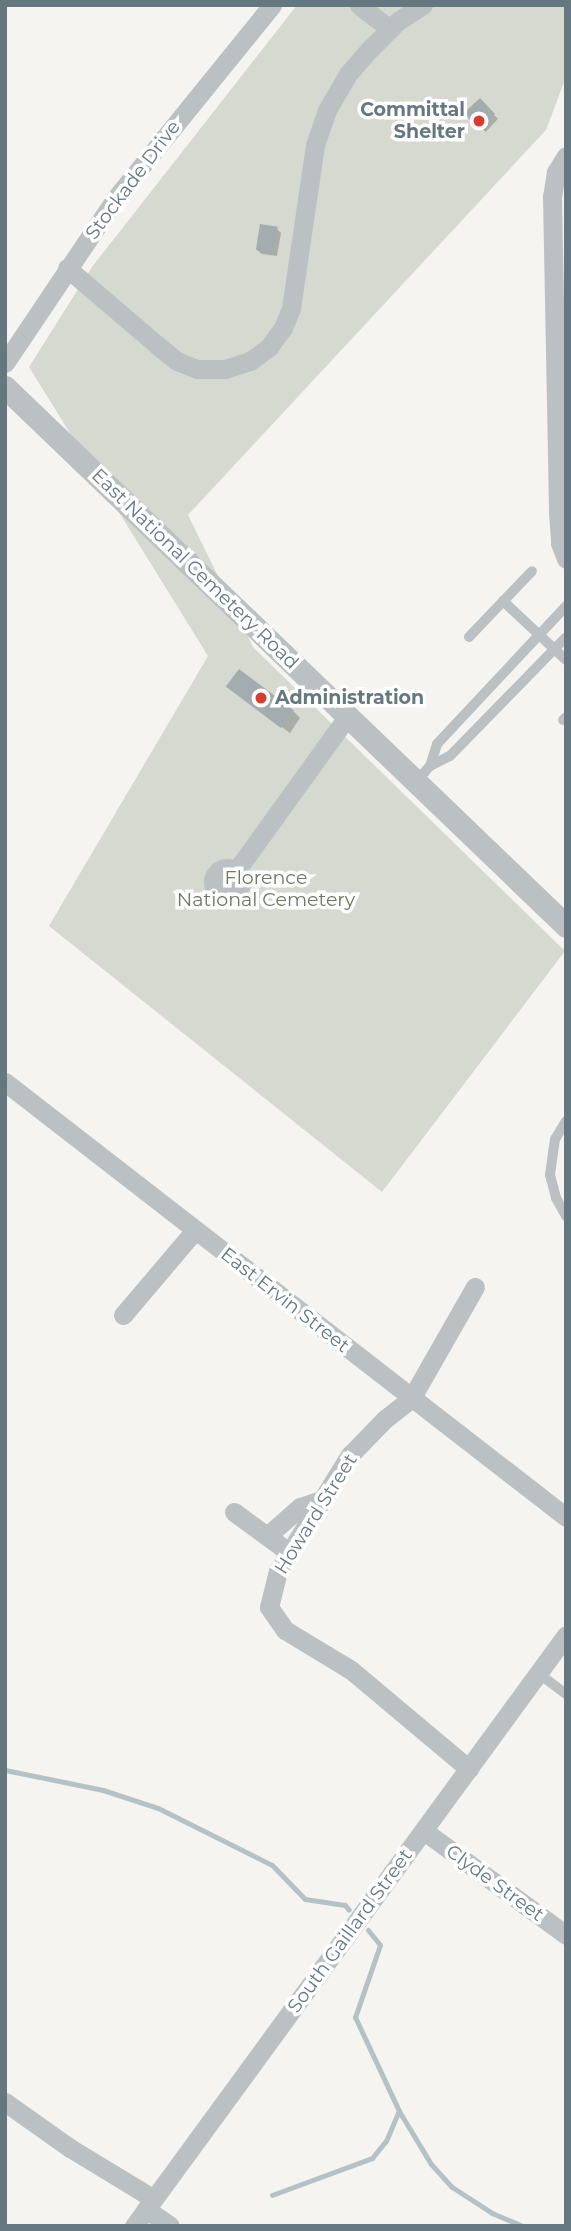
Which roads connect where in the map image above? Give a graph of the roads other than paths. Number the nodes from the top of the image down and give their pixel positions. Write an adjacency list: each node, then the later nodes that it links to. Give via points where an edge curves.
1 (272, 5): 7 (street, Stockade Drive, via 157,146)
2 (359, 5): 4 (street)
3 (424, 5): 4 (street)
4 (390, 29): 7 (street, via 348,74 327,110 315,145 291,308 269,347 225,369 197,369 177,361)
5 (566, 156): 6 (street, via 553,182)
6 (559, 248): 10 (street)
7 (67, 268): 8 (street, Stockade Drive)
8 (5, 363)
9 (5, 387): 20 (street, East National Cemetery Road)
10 (562, 483): 11 (street, via 558,505 560,543)
11 (566, 559)
12 (532, 571): 13 (lane)
13 (503, 601): 15 (lane); 16 (lane)
14 (566, 606): 15 (lane)
15 (539, 635): 18 (lane); 21 (lane, via 437,744)
16 (468, 637)
17 (566, 637): 18 (lane)
18 (554, 649): 19 (lane); 21 (lane, via 450,756)
19 (566, 660)
20 (347, 717): 21 (street, East National Cemetery Road); 22 (street)
21 (422, 774): 23 (street, East National Cemetery Road)
22 (236, 871)
23 (566, 926)
24 (5, 1082): 27 (street, East Ervin Street)
25 (566, 1121): 26 (lane, via 555,1139 550,1175)
26 (566, 1216)
27 (195, 1230): 29 (street); 30 (street, East Ervin Street)
28 (475, 1286): 30 (street, Howard Street)
29 (123, 1315)
30 (411, 1399): 31 (street, Howard Street, via 350,1455); 33 (street, East Ervin Street)
31 (322, 1500): 34 (street, via 300,1507); 35 (street, Howard Street)
32 (233, 1512): 34 (street)
33 (566, 1517)
34 (267, 1536): 35 (street)
35 (289, 1553): 39 (street, Howard Street, via 270,1594 275,1618 285,1630 351,1670)
36 (566, 1635): 37 (street, South Gaillard Street)
37 (538, 1672): 38 (lane); 39 (street, South Gaillard Street)
38 (566, 1694)
39 (469, 1769): 40 (street, South Gaillard Street)
40 (424, 1831): 41 (street, Clyde Street); 43 (street, South Gaillard Street)
41 (566, 1935)
42 (5, 2102): 43 (street)
43 (150, 2204): 44 (street, South Gaillard Street); 45 (street)
44 (134, 2226)
45 (170, 2226)

